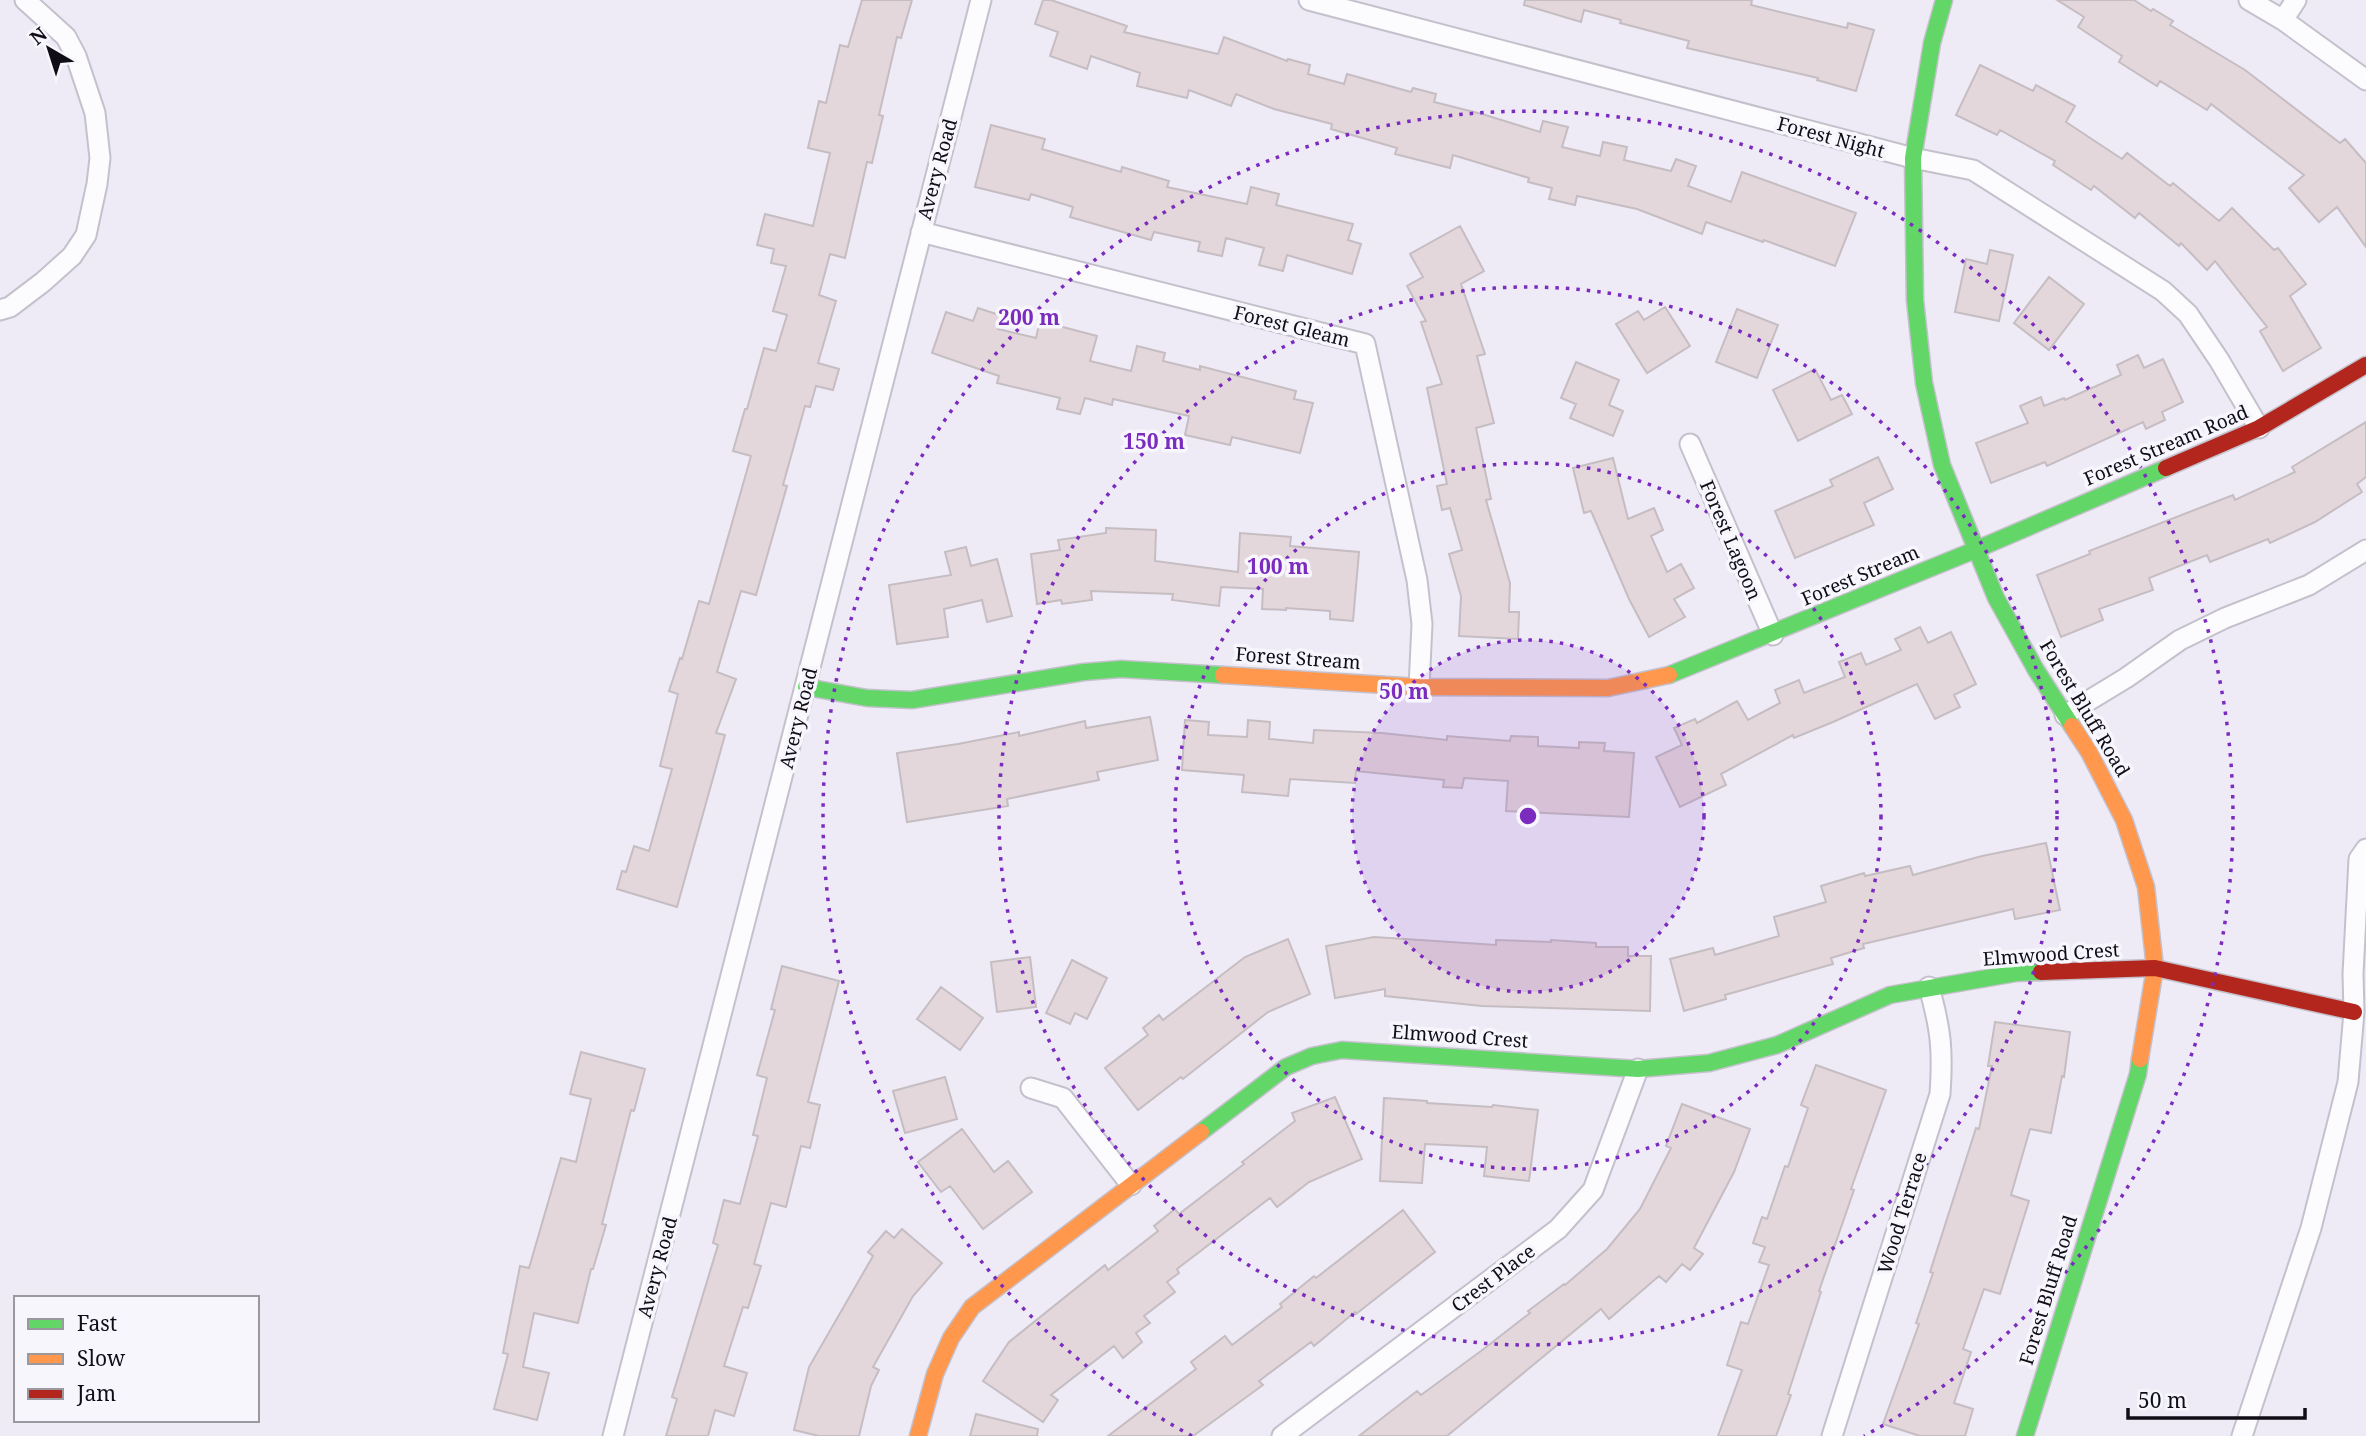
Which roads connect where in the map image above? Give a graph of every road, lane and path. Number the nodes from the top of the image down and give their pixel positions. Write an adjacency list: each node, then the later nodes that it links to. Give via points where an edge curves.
1 (25, 0): 11 (street, via 66,37 96,113 100,158 86,235 72,256 43,282)
2 (981, 0): 10 (street, Avery Road)
3 (1309, 0): 9 (street, Forest Night)
4 (1944, 0): 9 (street, Forest Bluff Road)
5 (2249, 0): 7 (street)
6 (2296, 0): 7 (street)
7 (2283, 20): 8 (street)
8 (2366, 79)
9 (1913, 158): 13 (street, Forest Night, via 1973,170 2163,291 2188,314); 15 (street, Forest Bluff Road, via 1915,300 1924,383 1942,465)
10 (921, 232): 18 (street, Avery Road); 19 (street, Forest Gleam, via 1366,344 1417,580 1422,624)
11 (0, 310)
12 (2366, 365): 13 (street, Forest Stream Road)
13 (2259, 428): 15 (street, Forest Stream Road)
14 (1690, 444): 17 (street, Forest Lagoon)
15 (1975, 550): 17 (street, Forest Stream); 20 (street, Forest Bluff Road, via 1996,598)
16 (2366, 550): 20 (street, via 2309,585 2180,640)
17 (1773, 635): 19 (street, Forest Stream, via 1671,675 1608,688)
18 (806, 687): 19 (street, Forest Stream, via 912,700 1121,669); 28 (street, Avery Road)
19 (1419, 687)
20 (2065, 715): 22 (street, Forest Bluff Road, via 2110,789 2136,853 2146,887)
21 (2366, 849): 24 (street, via 2359,859)
22 (2155, 968): 23 (street, Elmwood Crest, via 2016,973); 24 (street, Elmwood Crest); 32 (street, Forest Bluff Road, via 2138,1074)
23 (1929, 987): 25 (street, Elmwood Crest, via 1891,995 1777,1045 1709,1062); 31 (street, Wood Terrace, via 1940,1028 1940,1094)
24 (2354, 1012): 33 (street, via 2347,1082 2314,1215)
25 (1638, 1069): 27 (street, Elmwood Crest, via 1342,1050 1312,1056 1286,1067); 30 (street, Crest Place, via 1593,1190 1558,1229)
26 (1031, 1088): 27 (street, via 1063,1098)
27 (1131, 1185): 29 (street, Elmwood Crest, via 972,1307 935,1374)
28 (613, 1436)
29 (918, 1436)
30 (1282, 1436)
31 (1832, 1436)
32 (2025, 1436)
33 (2242, 1436)

